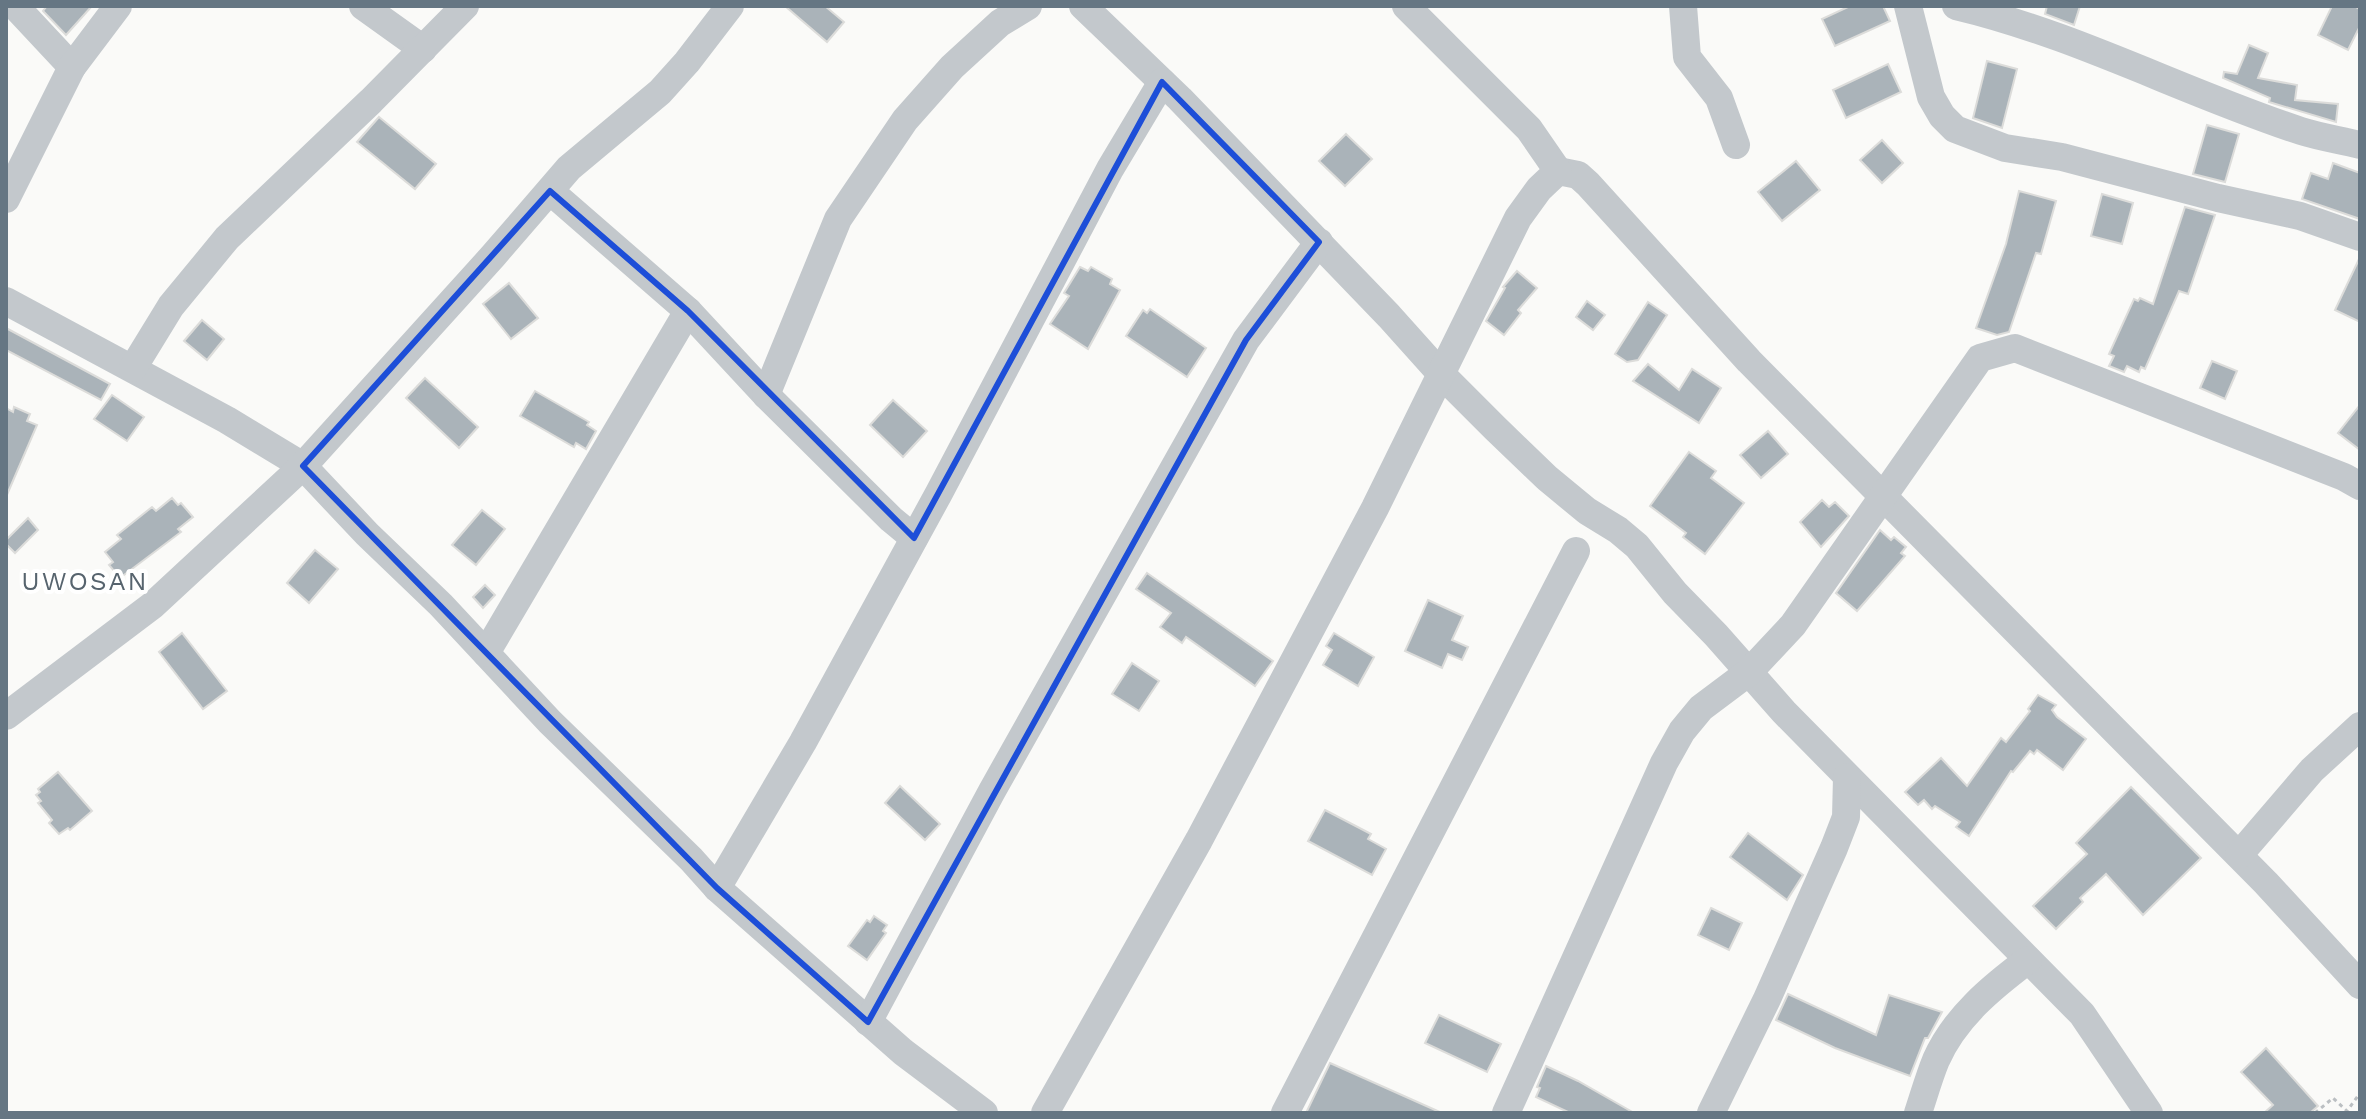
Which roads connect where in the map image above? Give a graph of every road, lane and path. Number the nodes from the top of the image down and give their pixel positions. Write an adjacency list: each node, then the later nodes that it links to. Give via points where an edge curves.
1 (15, 6): 14 (street)
2 (118, 6): 14 (street)
3 (363, 6): 13 (street)
4 (465, 6): 13 (street)
5 (730, 6): 19 (street, via 660,92 569,168)
6 (1028, 6): 27 (street, via 1000,23 952,67 905,120 838,219)
7 (1083, 6): 15 (street)
8 (1406, 6): 18 (street, via 1529,129)
9 (1683, 6): 16 (street, via 1687,57 1719,98)
10 (1939, 6): 12 (street)
11 (1956, 6): 17 (street, via 2107,56 2303,131)
12 (1910, 10): 21 (street, via 1931,97 1955,129 2005,148 2062,157 2300,216)
13 (423, 49): 25 (street, via 227,238 171,306)
14 (72, 67): 20 (street)
15 (1162, 82): 22 (street); 31 (street, via 1110,169)
16 (1736, 145)
17 (2360, 145)
18 (1558, 171): 26 (street, via 1518,218); 30 (street, via 1578,175 1588,184 1749,361)
19 (550, 191): 24 (street); 28 (street)
20 (6, 199)
21 (2360, 237)
22 (1319, 242): 26 (street); 42 (street, via 1246,340)
23 (6, 301): 25 (street)
24 (688, 311): 27 (street); 33 (street)
25 (133, 368): 28 (street)
26 (1441, 374): 34 (street, via 1547,478 1637,546); 45 (street, via 1199,840)
27 (766, 395): 31 (street)
28 (303, 466): 33 (street); 35 (street, via 153,605)
29 (2360, 486): 30 (street, via 2015,348 1980,358)
30 (1884, 497): 34 (street, via 1793,625); 38 (street)
31 (914, 538): 39 (street)
32 (1576, 551): 46 (street)
33 (486, 653): 39 (street)
34 (1749, 672): 37 (street); 47 (street, via 1701,708 1664,763)
35 (6, 716)
36 (2360, 726): 38 (street, via 2312,770)
37 (1847, 777): 40 (street); 48 (street, via 1846,817 1834,848)
38 (2239, 855): 41 (street)
39 (717, 888): 42 (street)
40 (2028, 960): 49 (street, via 1964,1016 1937,1058); 50 (street, via 2091,1025)
41 (2360, 985)
42 (868, 1022): 44 (street)
43 (2360, 1093): 51 (path, via 2347,1111 2333,1098)
44 (984, 1113)
45 (1045, 1113)
46 (1285, 1113)
47 (1506, 1113)
48 (1711, 1113)
49 (1918, 1113)
50 (2149, 1113)
51 (2315, 1113)

